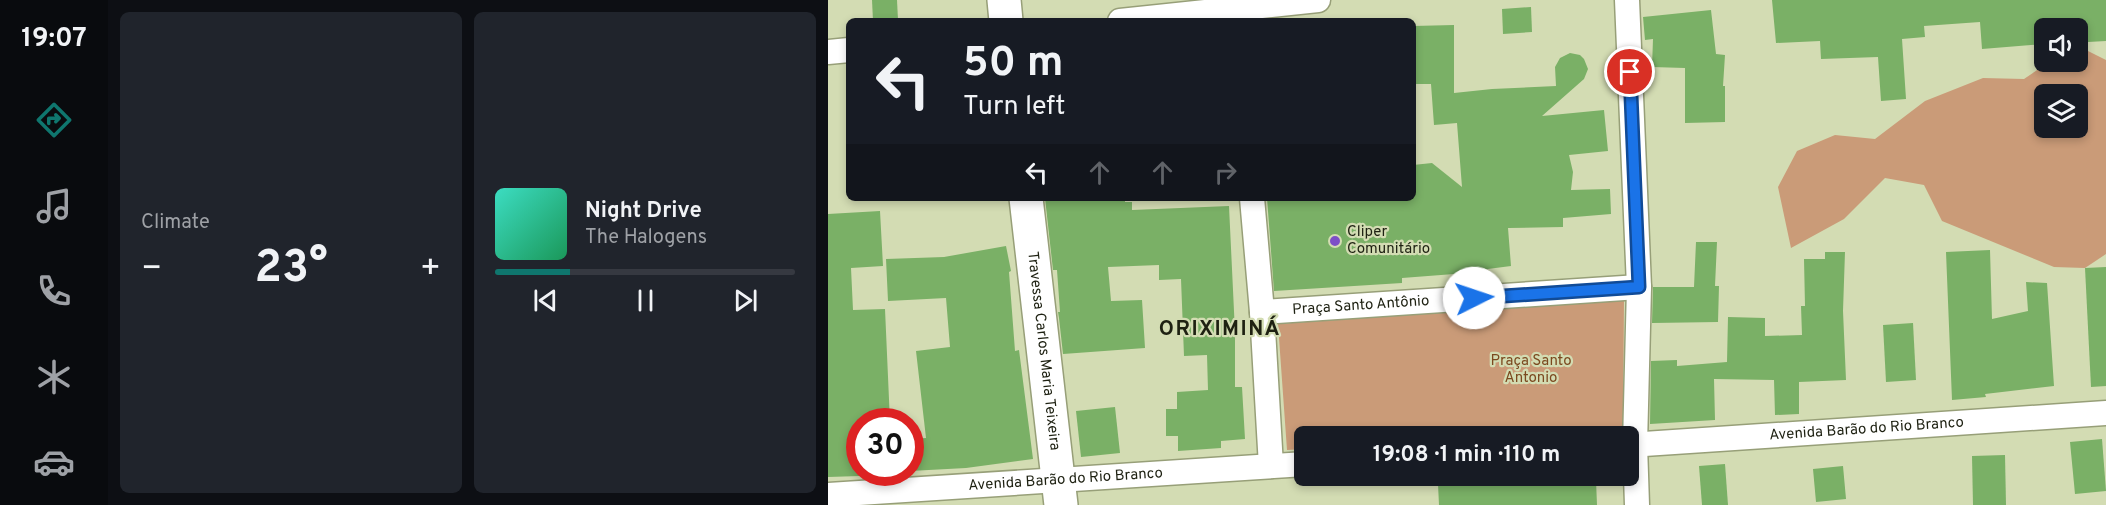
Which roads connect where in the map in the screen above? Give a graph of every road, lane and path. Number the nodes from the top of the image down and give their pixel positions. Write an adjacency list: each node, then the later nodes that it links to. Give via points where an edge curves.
1 (1004, 0): 5 (street)
2 (1318, 0): 4 (street)
3 (1627, 0): 11 (street)
4 (1235, 15): 6 (street)
5 (1006, 18)
6 (1178, 18)
7 (846, 50): 8 (street)
8 (828, 52)
9 (1026, 201): 19 (street, Travessa Carlos Maria Teixeira)
10 (1252, 201): 12 (street)
11 (1639, 287): 12 (street, Praça Santo Antônio); 14 (street)
12 (1262, 312): 17 (street)
13 (2106, 413): 15 (street, Avenida Barão do Rio Branco)
14 (1633, 426)
15 (1639, 445)
16 (1294, 465): 17 (street, Avenida Barão do Rio Branco)
17 (1271, 466): 19 (street, Avenida Barão do Rio Branco)
18 (1635, 486): 21 (street)
19 (1060, 493): 20 (street, Avenida Barão do Rio Branco)
20 (828, 495)
21 (1637, 505)

